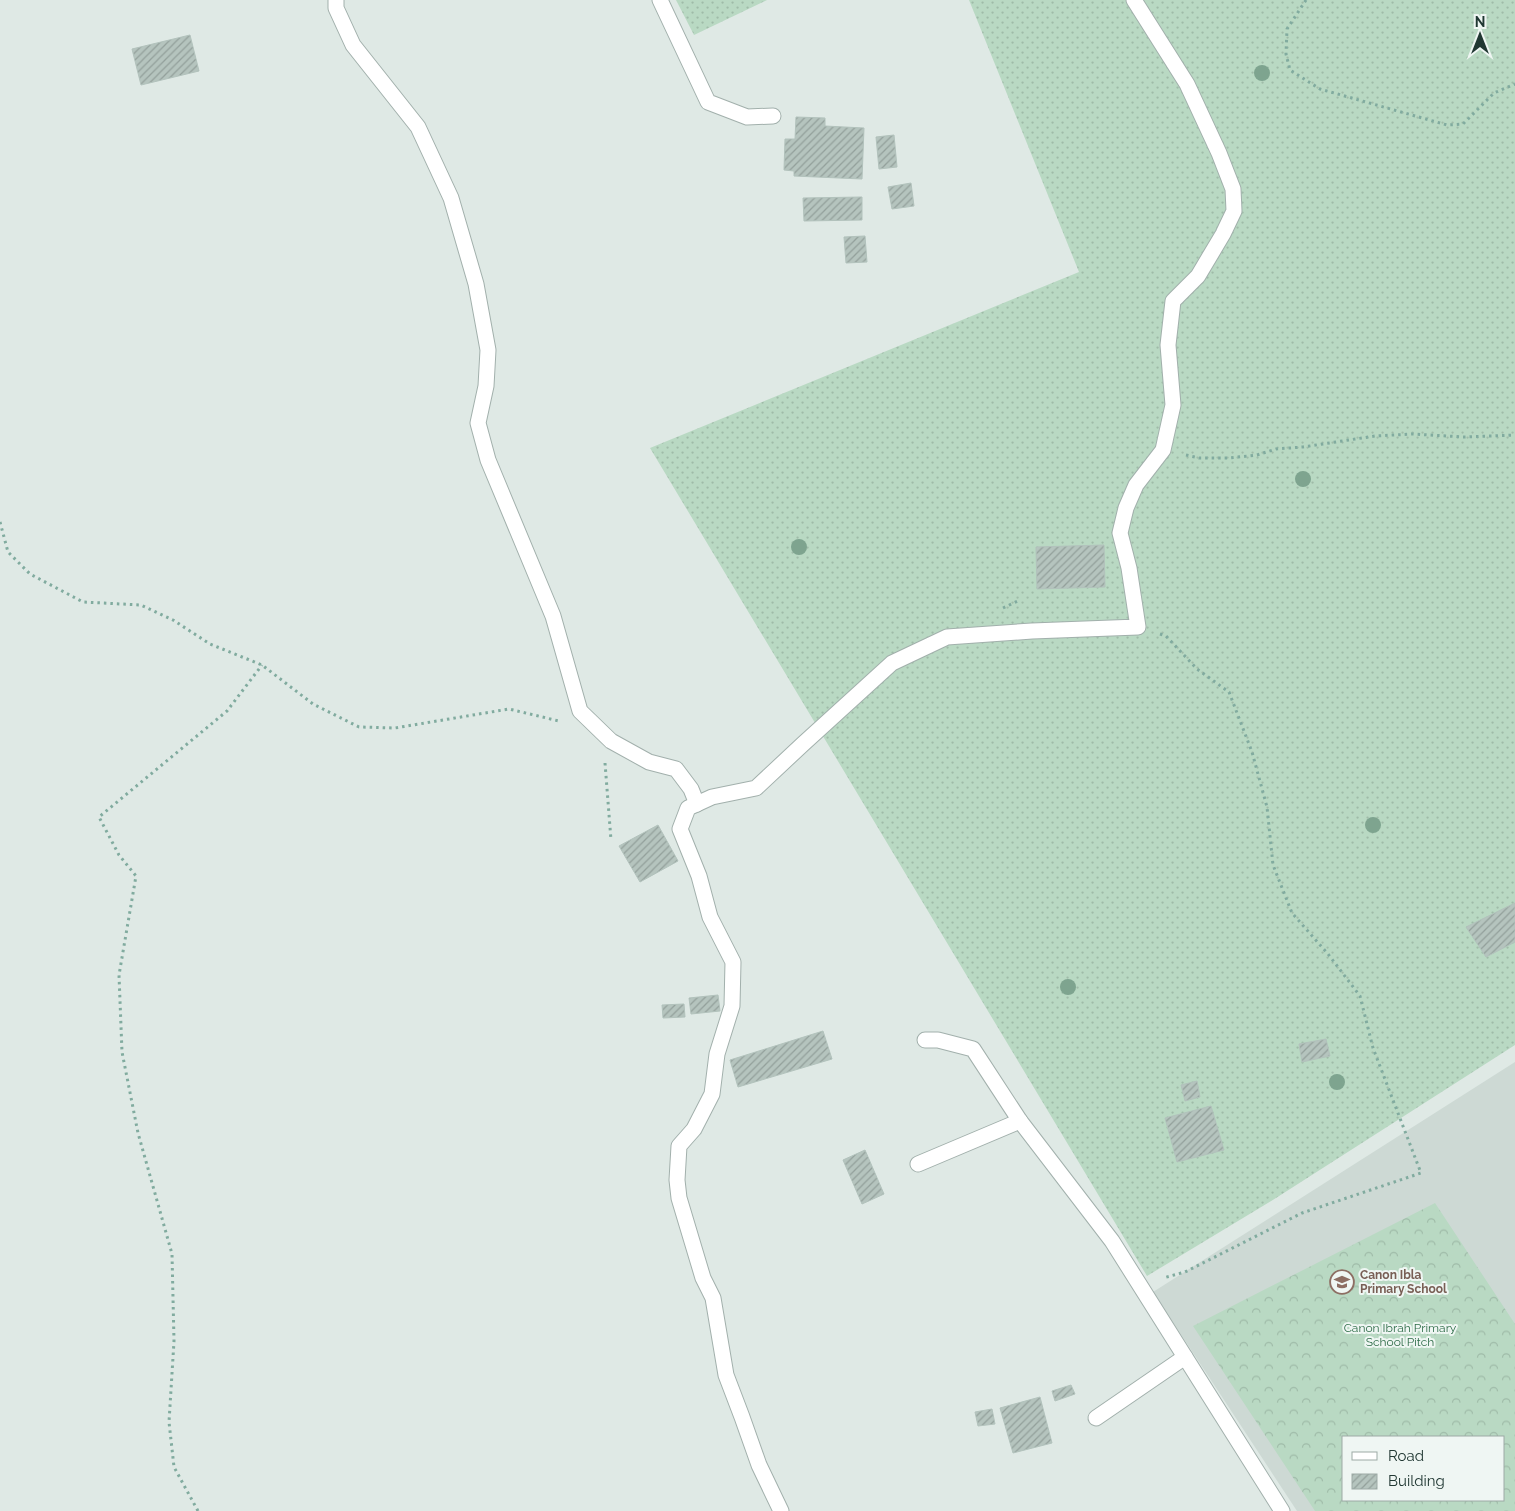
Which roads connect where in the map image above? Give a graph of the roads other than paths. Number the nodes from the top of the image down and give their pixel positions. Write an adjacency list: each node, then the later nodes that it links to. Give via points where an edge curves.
1 (336, 0): 5 (street, via 336,8 353,45 418,127 451,198 476,284 488,350 486,386 478,423 488,460 553,616 580,711 611,740 649,762 676,769 691,789)
2 (660, 0): 4 (street, via 708,102 747,117)
3 (1134, 0): 5 (street, via 1187,84 1233,189 1234,211 1198,276 1173,301 1168,345 1173,405 1163,450 1136,485 1120,533 1138,627 947,637 892,663 756,788 712,797)
4 (774, 116)
5 (697, 804): 11 (street, via 688,808 680,829 699,876 710,917 733,962 732,1006 717,1054 712,1094 694,1129 679,1146 679,1198 703,1278 713,1298 726,1376 758,1465)
6 (925, 1040): 7 (street, via 974,1049)
7 (1020, 1122): 8 (street); 9 (street, via 1112,1241)
8 (918, 1164)
9 (1185, 1357): 10 (street); 12 (street)
10 (1096, 1418)
11 (781, 1511)
12 (1282, 1511)

